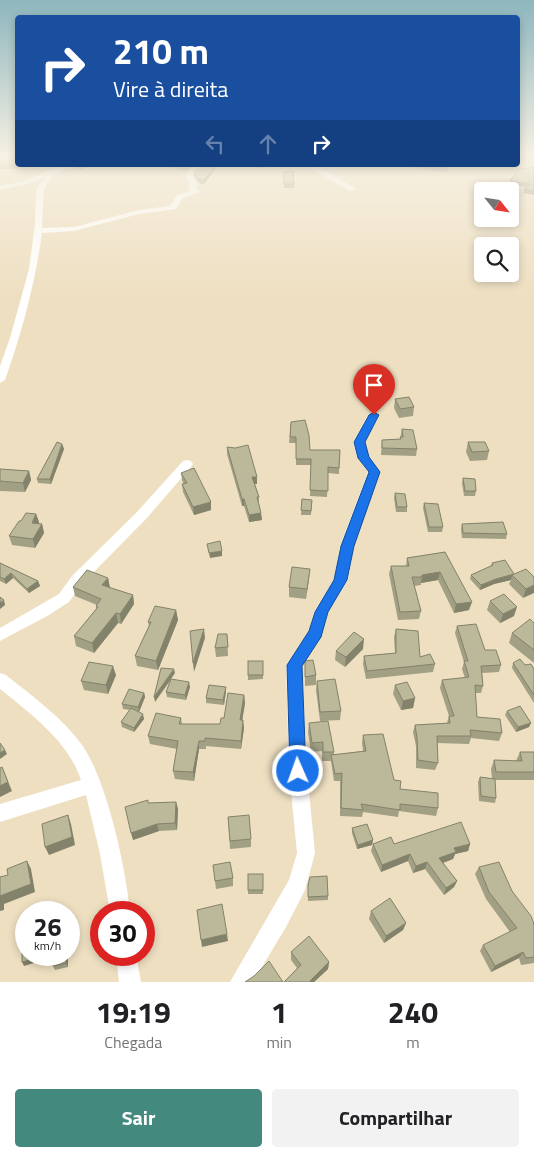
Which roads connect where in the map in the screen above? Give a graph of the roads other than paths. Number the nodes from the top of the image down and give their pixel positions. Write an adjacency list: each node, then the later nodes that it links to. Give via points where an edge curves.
1 (39, 203): 3 (street)
2 (174, 203): 3 (street, via 167,209 138,212 64,230)
3 (37, 230): 4 (street, via 27,294)
4 (0, 380)
5 (374, 415): 14 (street, via 360,442 364,458 374,472 347,546 341,580 321,612 316,633 294,665 298,771 306,853 298,883)
6 (188, 464): 7 (street, via 77,580 64,598)
7 (0, 635)
8 (0, 680): 9 (street, via 32,705 72,746)
9 (92, 785): 10 (street); 11 (street, via 112,861)
10 (0, 813)
11 (118, 901)
12 (128, 966): 13 (street)
13 (130, 982)
14 (241, 982)

